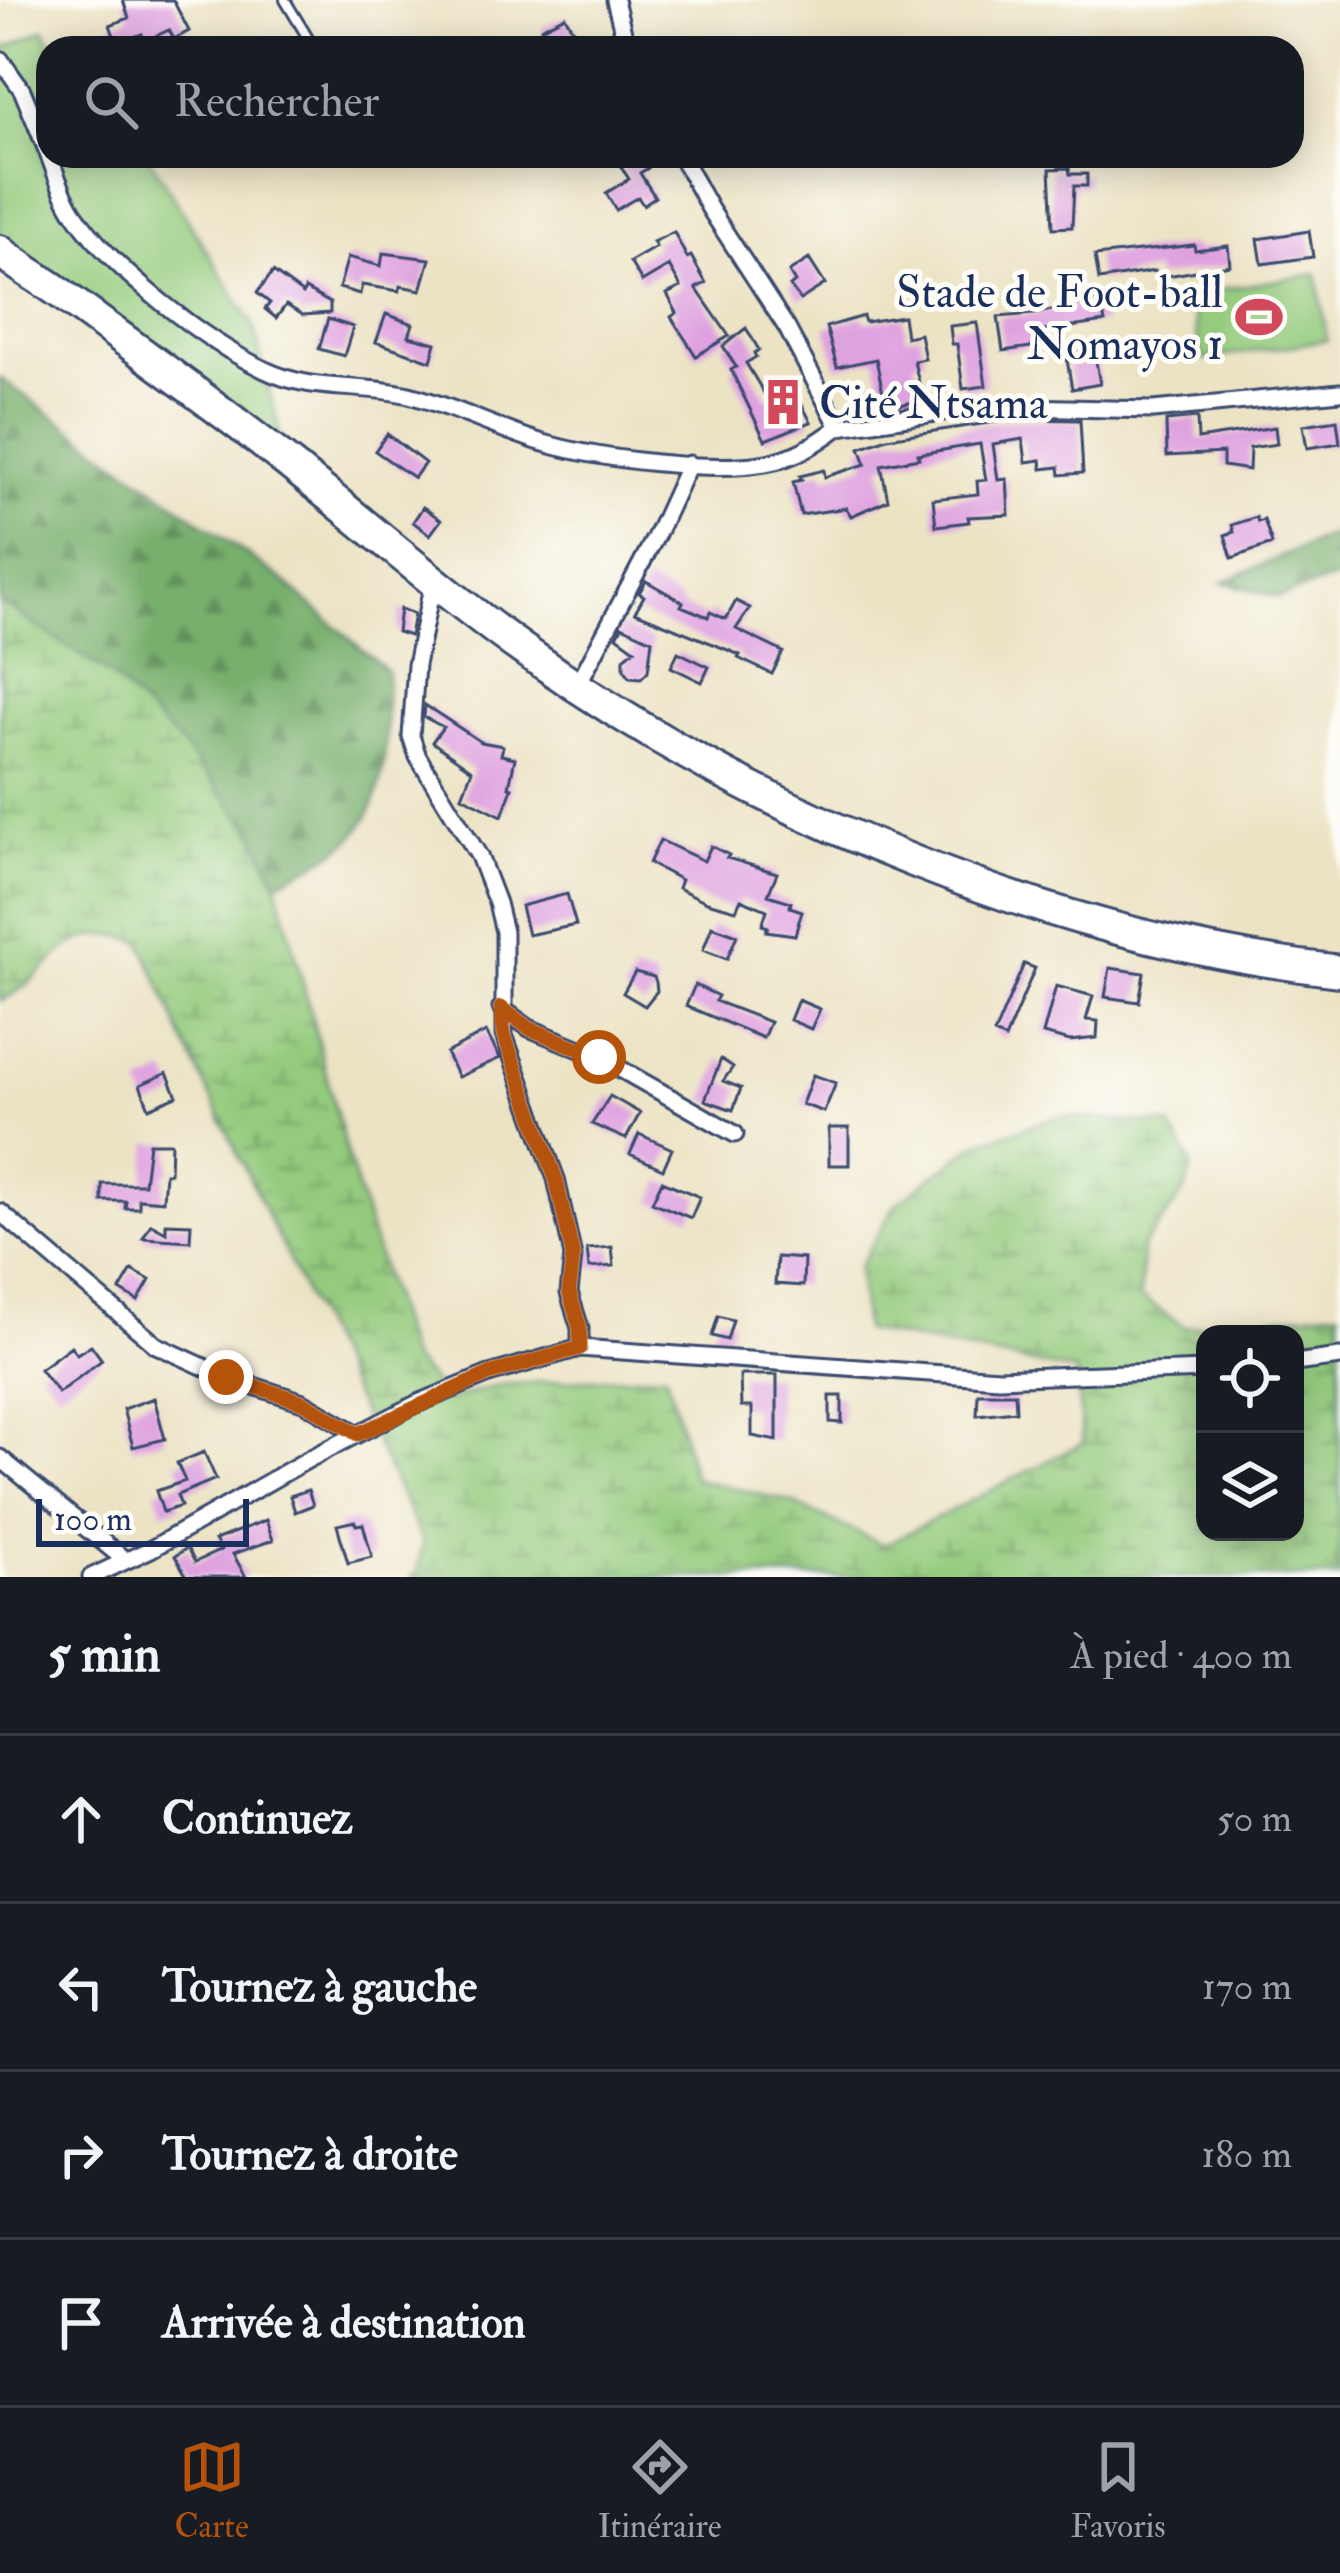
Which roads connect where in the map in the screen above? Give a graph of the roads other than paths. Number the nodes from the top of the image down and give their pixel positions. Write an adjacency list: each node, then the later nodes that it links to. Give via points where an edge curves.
1 (285, 0): 3 (lane)
2 (614, 0): 4 (street)
3 (307, 36)
4 (624, 36)
5 (0, 59): 6 (street)
6 (36, 124)
7 (54, 168): 12 (street, via 104,252 265,370 325,388 411,396 576,452)
8 (688, 168): 11 (street)
9 (4, 256): 13 (highway)
10 (1340, 392): 11 (street, via 1153,410 982,406)
11 (839, 428): 12 (street, via 809,449 762,464)
12 (688, 464): 14 (street)
13 (434, 579): 14 (highway); 16 (street, via 411,736 496,903 504,932)
14 (577, 686): 15 (highway, via 707,763 872,845 1120,929)
15 (1340, 971)
16 (501, 1008): 17 (street); 19 (street, via 556,1179 573,1256 569,1292)
17 (735, 1134)
18 (0, 1212): 23 (street, via 156,1345 303,1402)
19 (580, 1348): 22 (street, via 1039,1380); 23 (street, via 489,1374)
20 (1340, 1357): 21 (street)
21 (1304, 1362)
22 (1196, 1371)
23 (358, 1434): 25 (street)
24 (0, 1458): 25 (street)
25 (125, 1561): 26 (street)
26 (91, 1577)

